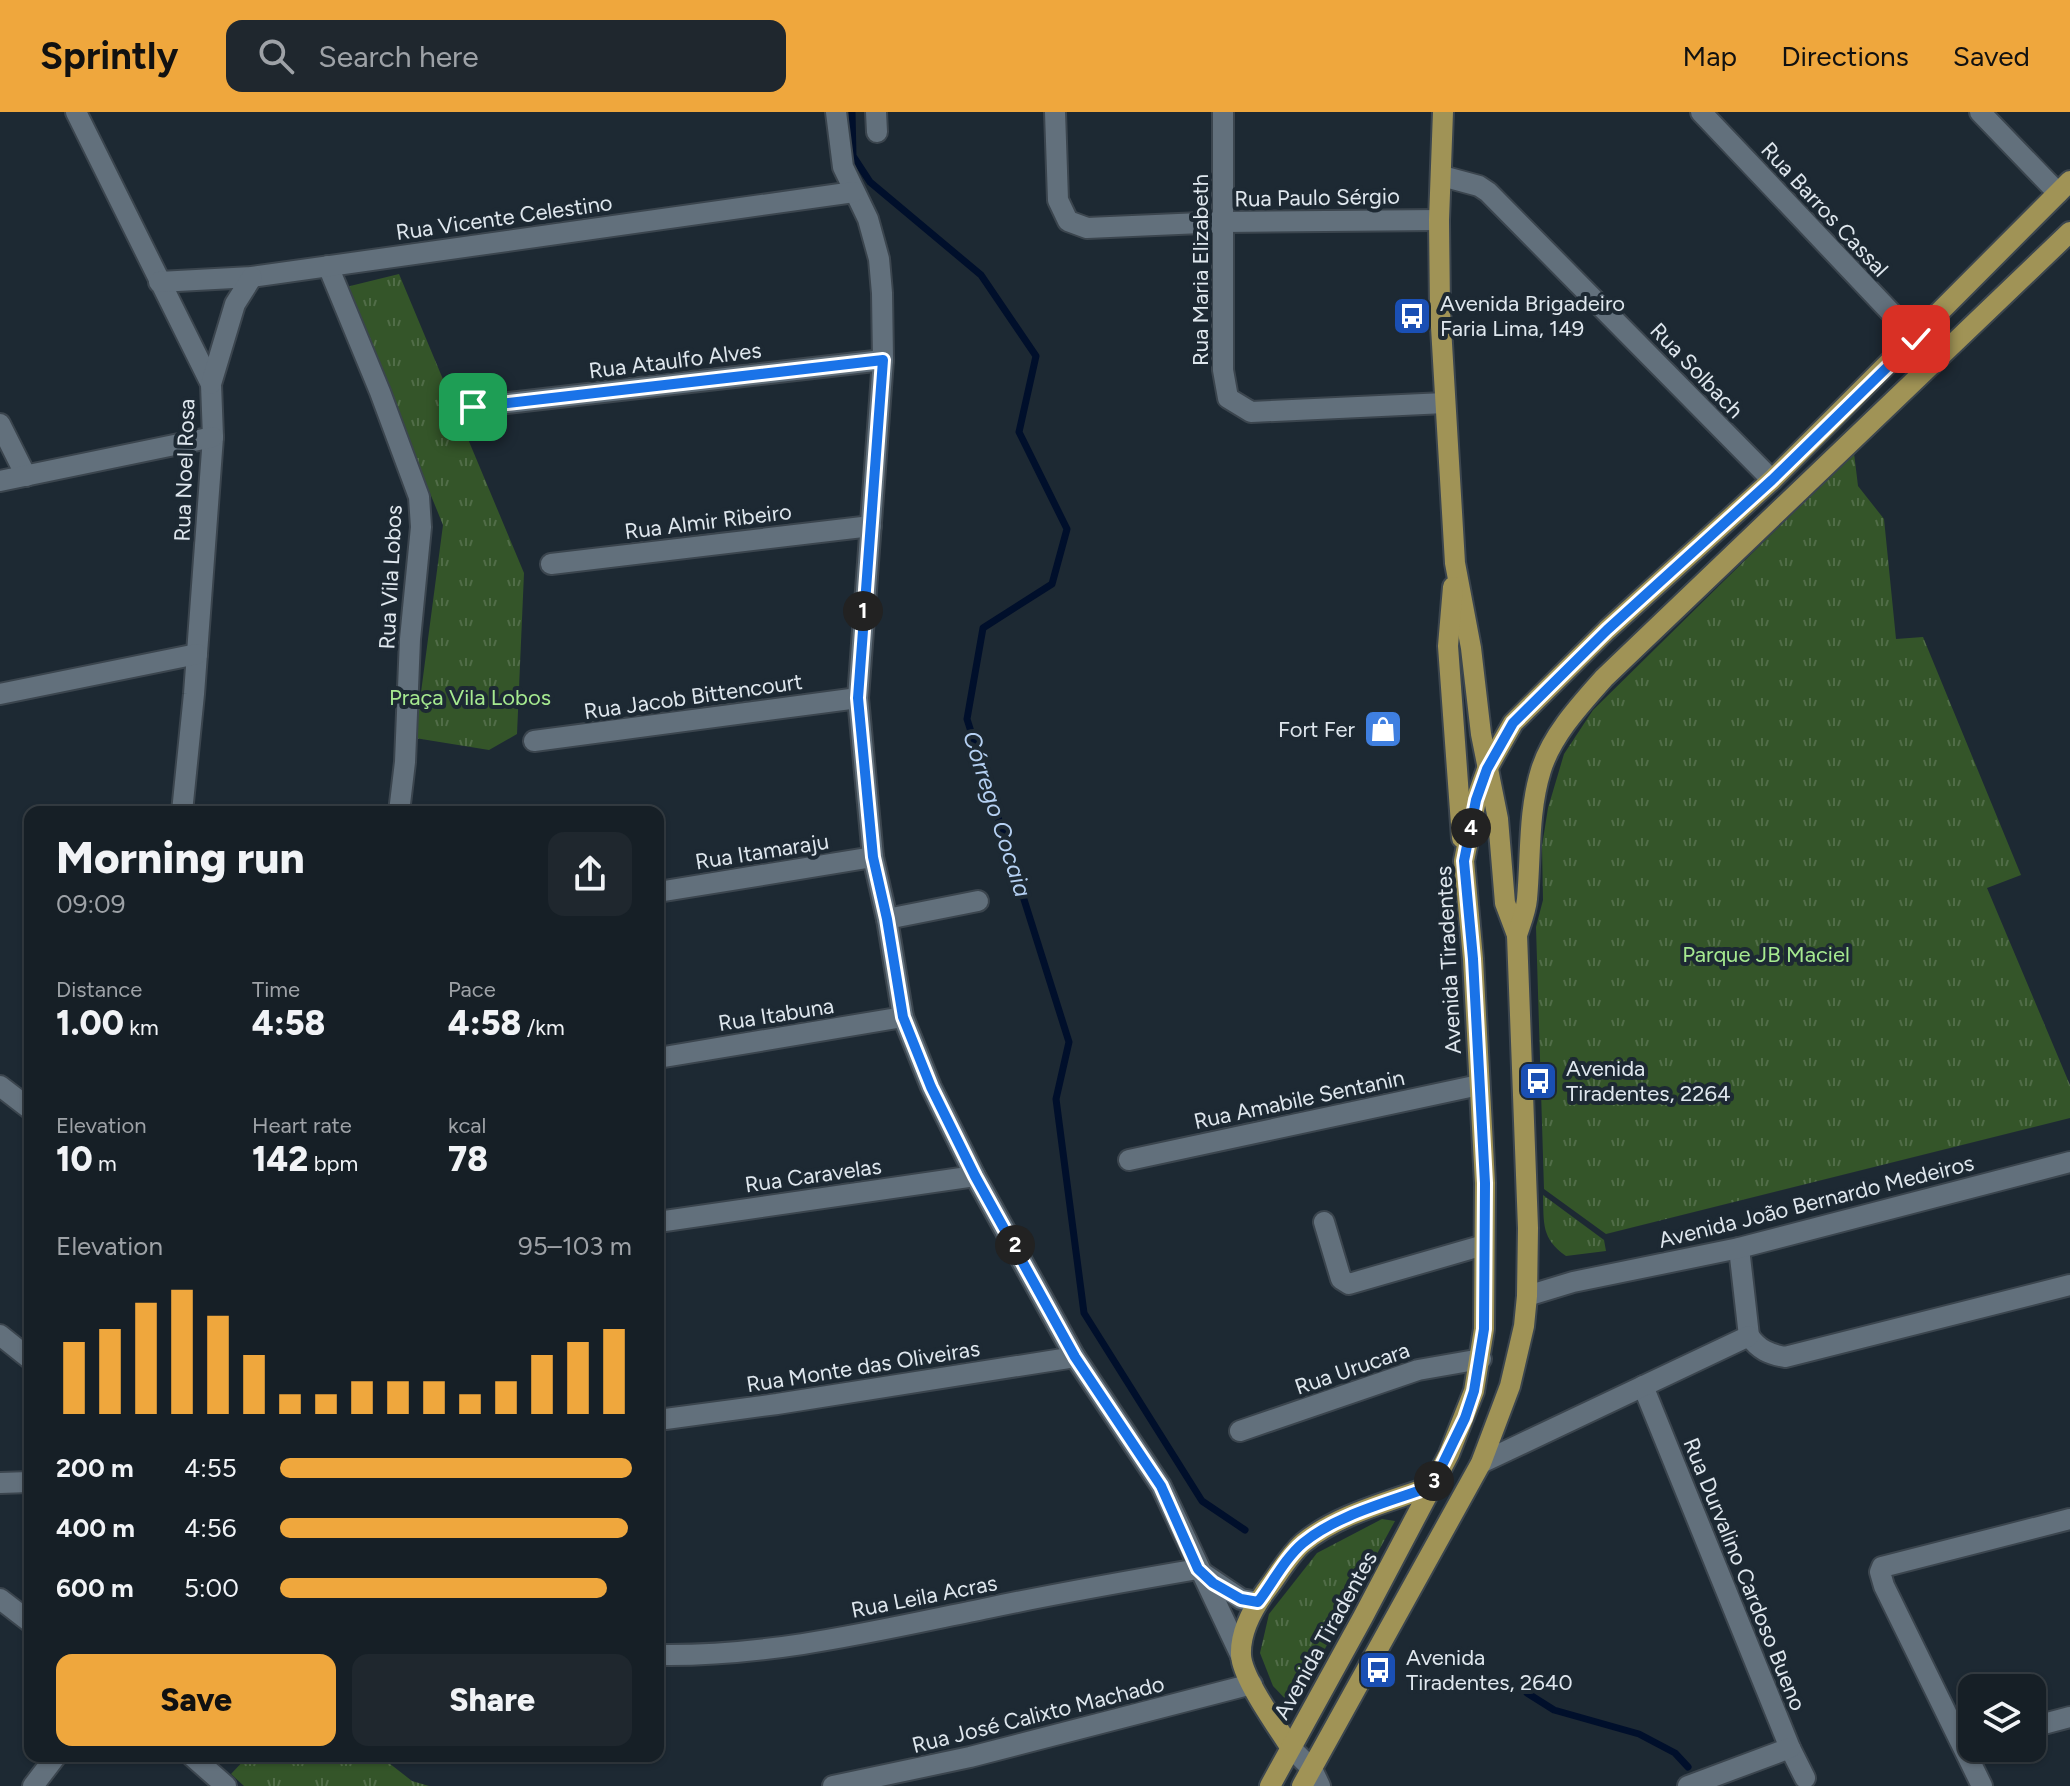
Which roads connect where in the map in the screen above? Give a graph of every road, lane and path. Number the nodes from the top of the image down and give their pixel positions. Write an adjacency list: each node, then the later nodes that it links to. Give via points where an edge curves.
1 (76, 112): 16 (street, Rua Noel Rosa)
2 (836, 112): 10 (street, via 843,167)
3 (1055, 112): 12 (street, Rua Paulo Sérgio, via 1058,200 1068,221 1087,228)
4 (1223, 112): 12 (street, Rua Maria Elizabeth)
5 (1443, 112): 8 (main road)
6 (1701, 112): 17 (street, Rua Barros Cassal)
7 (1980, 112): 9 (street)
8 (1442, 176): 11 (main road); 25 (street, Rua Solbach, via 1488,192)
9 (2064, 187): 17 (main road, Avenida Tiradentes)
10 (854, 192): 14 (street, Rua Vicente Celestino); 18 (street, via 879,259)
11 (1439, 220): 12 (street, Rua Paulo Sérgio); 20 (main road)
12 (1224, 222): 20 (street, Rua Maria Elizabeth, via 1223,370 1228,398 1251,412)
13 (2070, 232): 42 (main road, via 1604,678 1577,710 1542,766 1534,795 1527,902)
14 (328, 266): 15 (street, Rua Vicente Celestino); 36 (street, Rua Vila Lobos, via 419,497)
15 (252, 277): 16 (street, Rua Vicente Celestino); 19 (street, via 235,304)
16 (159, 282): 19 (street, Rua Noel Rosa)
17 (1916, 339): 25 (main road, Avenida Tiradentes)
18 (883, 360): 21 (street, Rua Ataulfo Alves); 27 (street)
19 (211, 384): 23 (street, Rua Noel Rosa)
20 (1445, 403): 28 (main road)
21 (473, 407)
22 (0, 424): 24 (street)
23 (213, 437): 24 (street); 30 (street, Rua Noel Rosa)
24 (26, 476): 26 (street)
25 (1772, 480): 34 (main road, Avenida Tiradentes, via 1513,723)
26 (0, 481)
27 (871, 526): 29 (street, Rua Almir Ribeiro); 32 (street)
28 (1455, 563): 34 (main road); 38 (main road, via 1448,646)
29 (551, 564)
30 (197, 654): 31 (street); 35 (street, Rua Noel Rosa)
31 (0, 694)
32 (858, 698): 33 (street, Rua Jacob Bittencourt); 37 (street)
33 (534, 741)
34 (1487, 769): 38 (main road, Avenida Tiradentes); 42 (main road, via 1498,819 1505,903)
35 (183, 806)
36 (400, 806)
37 (873, 857): 39 (street, Rua Itamaraju); 41 (street)
38 (1464, 861): 45 (main road, Avenida Tiradentes)
39 (664, 891)
40 (978, 901): 41 (street)
41 (887, 919): 43 (street)
42 (1517, 935): 55 (main road)
43 (903, 1017): 44 (street, Rua Itabuna); 50 (street)
44 (664, 1057)
45 (1479, 1085): 48 (street, Rua Amabile Sentanin); 53 (main road, Avenida Tiradentes)
46 (0, 1086): 47 (street)
47 (24, 1104)
48 (1129, 1160)
49 (2070, 1162): 54 (street, Avenida João Bernardo Medeiros)
50 (975, 1176): 51 (street, Rua Caravelas); 62 (street)
51 (664, 1221)
52 (1324, 1222): 53 (street, via 1341,1279 1349,1284)
53 (1484, 1245): 63 (main road, Avenida Tiradentes)
54 (1739, 1248): 56 (street, Avenida João Bernardo Medeiros); 60 (street)
55 (1528, 1272): 56 (street, Avenida João Bernardo Medeiros); 58 (main road)
56 (1573, 1282): 58 (street, Avenida João Bernardo Medeiros)
57 (2070, 1285): 60 (street, via 1785,1357 1768,1354)
58 (1527, 1296): 67 (main road, via 1510,1386)
59 (0, 1335): 61 (street)
60 (1749, 1336): 64 (street)
61 (24, 1354)
62 (1075, 1357): 65 (street, Rua Monte das Oliveiras); 72 (street, via 1161,1486)
63 (1481, 1359): 66 (street, Rua Urucara, via 1418,1370); 70 (main road, Avenida Tiradentes, via 1465,1418)
64 (1643, 1386): 67 (street); 83 (street, Rua Durvalino Cardoso Bueno)
65 (664, 1419)
66 (1240, 1431)
67 (1481, 1463): 88 (main road)
68 (24, 1482): 69 (street)
69 (0, 1483)
70 (1432, 1486): 74 (main road, via 1317,1533 1300,1545); 82 (main road, Avenida Tiradentes)
71 (2070, 1519): 81 (street, via 1882,1567 1884,1586)
72 (1198, 1569): 74 (street, via 1241,1599); 76 (street, Rua Leila Acras, via 818,1642 750,1652); 77 (street)
73 (0, 1599): 75 (street)
74 (1258, 1602): 77 (main road, via 1245,1629)
75 (24, 1617)
76 (664, 1655)
77 (1241, 1656): 78 (main road)
78 (1252, 1684): 82 (main road); 91 (street, Rua José Calixto Machado, via 970,1757)
79 (2070, 1717): 80 (street)
80 (2046, 1723)
81 (1958, 1727)
82 (1290, 1747): 88 (street); 92 (main road, Avenida Tiradentes)
83 (1790, 1748): 87 (street, Rua Durvalino Cardoso Bueno); 93 (street)
84 (51, 1762): 89 (street)
85 (199, 1762): 90 (street)
86 (1973, 1762): 94 (street)
87 (1805, 1778)
88 (1311, 1780)
89 (33, 1786)
90 (226, 1786)
91 (833, 1786)
92 (1270, 1786)
93 (1688, 1786)
94 (1982, 1786)

